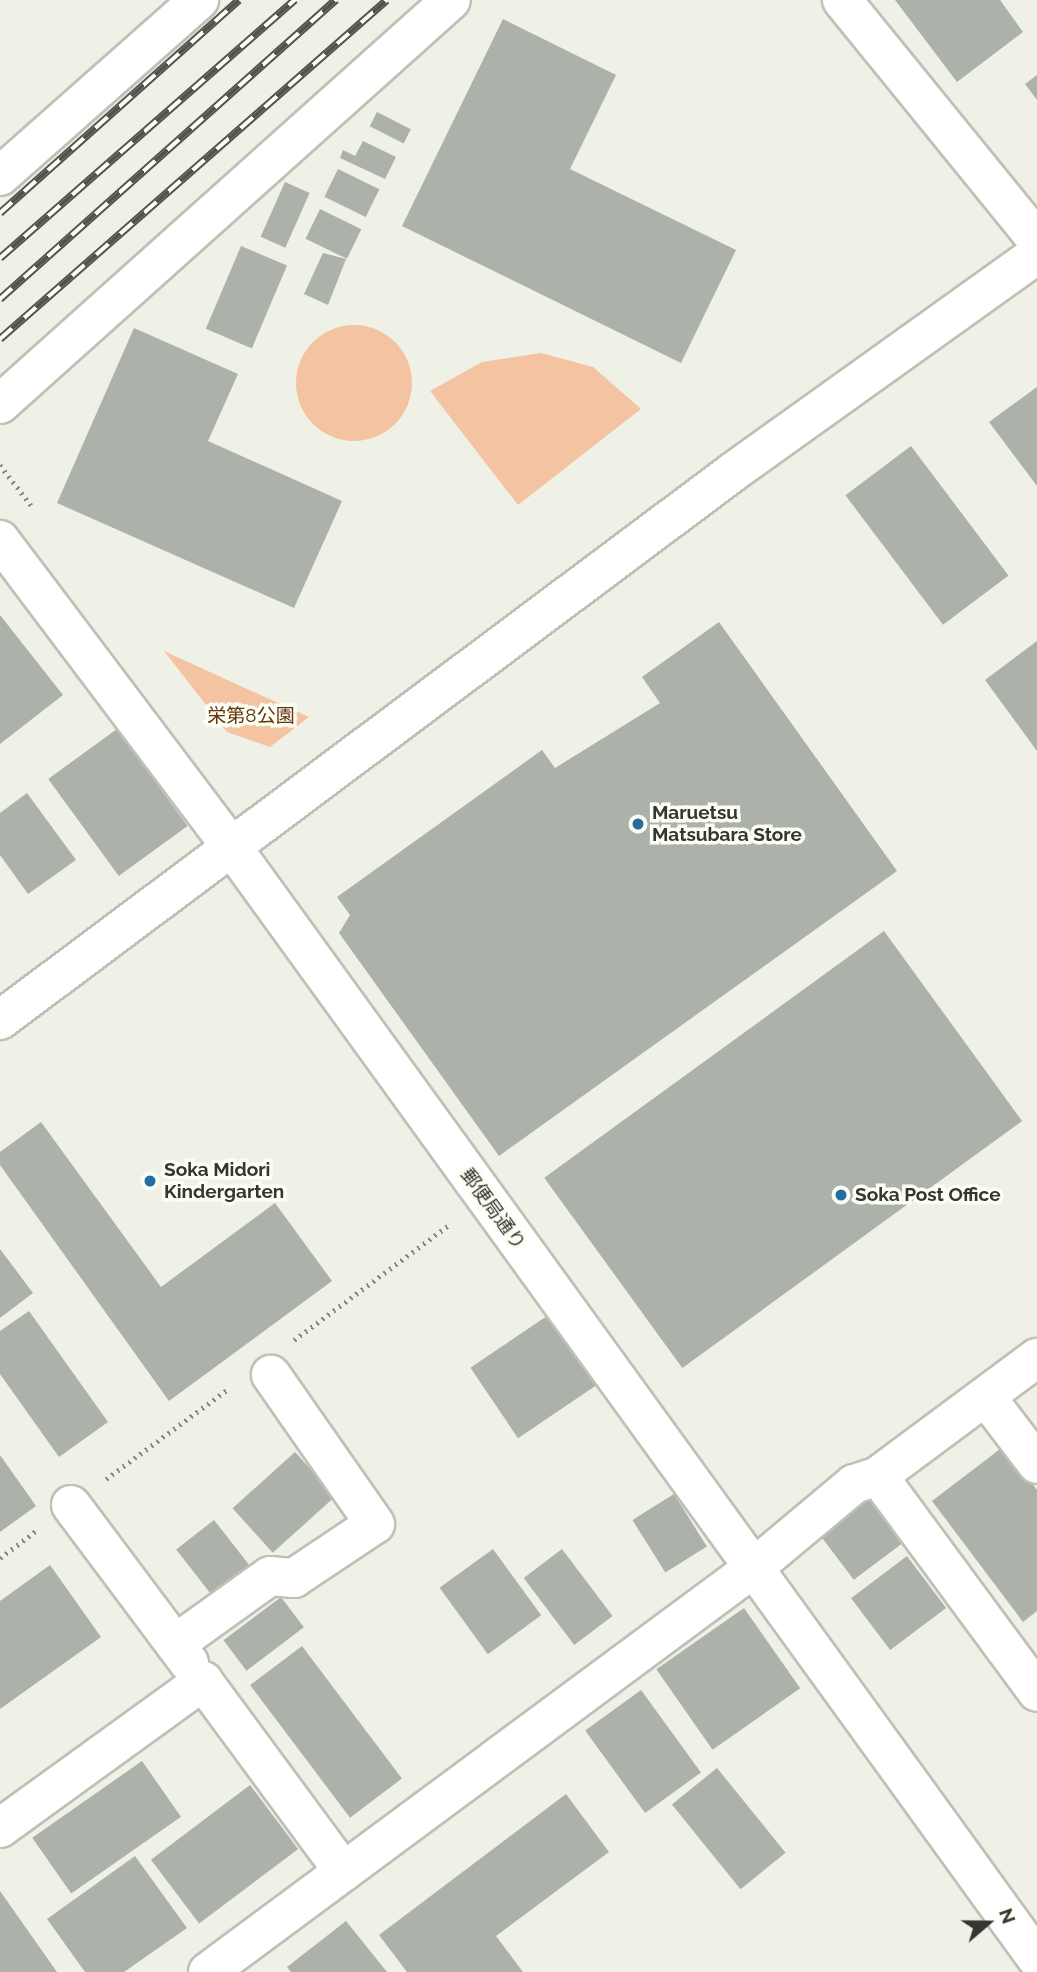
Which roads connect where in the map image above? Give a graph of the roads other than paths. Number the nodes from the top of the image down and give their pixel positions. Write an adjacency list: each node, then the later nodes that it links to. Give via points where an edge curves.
1 (199, 0): 4 (street)
2 (451, 0): 7 (street)
3 (842, 0): 5 (street)
4 (0, 176)
5 (1037, 240)
6 (1037, 254): 9 (street, via 733,472)
7 (0, 404)
8 (0, 540): 9 (street, 郵便局通り)
9 (234, 850): 10 (street); 17 (street, 郵便局通り)
10 (5, 1006)
11 (1037, 1358): 13 (street)
12 (271, 1375): 18 (street, via 375,1524 294,1578 270,1576)
13 (986, 1397): 14 (street); 15 (street)
14 (1037, 1464)
15 (878, 1476): 17 (street, via 854,1484); 20 (street)
16 (71, 1505): 18 (street)
17 (756, 1566): 22 (street); 23 (street, 郵便局通り)
18 (175, 1644): 19 (street)
19 (203, 1681): 21 (street); 22 (street)
20 (1037, 1692)
21 (0, 1828)
22 (344, 1872): 24 (street)
23 (1037, 1959)
24 (208, 1972)

